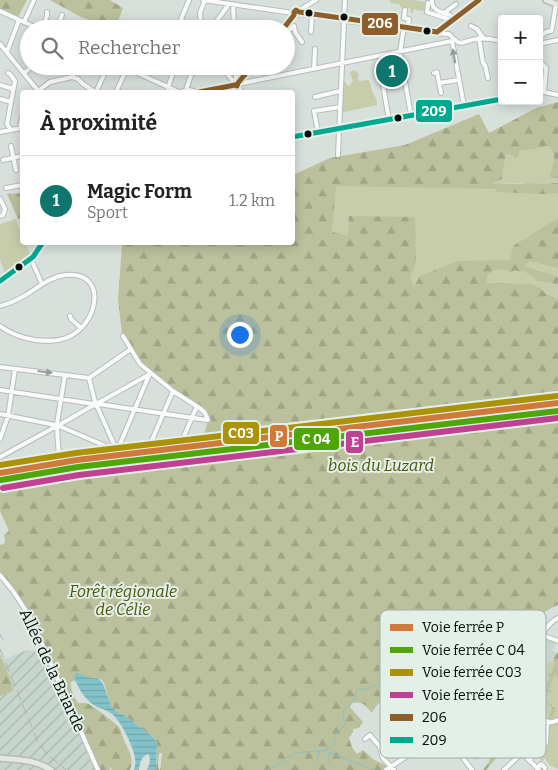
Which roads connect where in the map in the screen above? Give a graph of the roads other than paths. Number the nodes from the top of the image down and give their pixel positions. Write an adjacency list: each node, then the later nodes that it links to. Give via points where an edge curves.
1 (34, 0): 23 (street)
2 (189, 0): 20 (street)
3 (204, 0): 9 (street); 26 (street)
4 (316, 0): 15 (street)
5 (345, 0): 21 (street)
6 (479, 0): 30 (street)
7 (546, 0): 11 (main road)
8 (430, 2): 16 (street, via 434,9); 30 (street, via 427,12)
9 (231, 4): 15 (street); 27 (street); 28 (street)
10 (456, 4): 16 (street)
11 (557, 4): 36 (street, via 552,29)
12 (405, 10): 32 (street, via 404,18 408,19)
13 (0, 12): 22 (street)
14 (47, 12): 24 (street)
15 (297, 13): 19 (street); 21 (street); 29 (street)
16 (444, 13): 18 (street)
17 (62, 14): 25 (street)
18 (450, 15)
19 (312, 16): 21 (street); 34 (street)
20 (181, 19)
21 (344, 19): 32 (street); 47 (street)
22 (19, 20): 45 (street)
23 (25, 20)
24 (45, 20)
25 (60, 20)
26 (200, 20)
27 (218, 20)
28 (233, 20)
29 (291, 20)
30 (451, 22): 35 (street)
31 (471, 26): 37 (street, via 477,29)
32 (405, 28): 35 (street); 46 (street)
33 (295, 29): 41 (street)
34 (312, 32)
35 (439, 32): 38 (street, via 449,34)
36 (543, 34)
37 (481, 39): 38 (street, via 463,43); 40 (street); 65 (street)
38 (453, 40): 46 (street); 66 (street, one-way to 38)
39 (558, 40): 42 (street)
40 (498, 41)
41 (302, 42)
42 (543, 43)
43 (0, 45): 45 (street)
44 (314, 49): 50 (street)
45 (7, 52): 49 (street)
46 (400, 52): 47 (street); 67 (street)
47 (342, 64): 50 (street); 84 (street)
48 (543, 65): 71 (street, via 546,68)
49 (20, 68)
50 (314, 70): 52 (street)
51 (8, 73): 73 (street, via 15,80)
52 (295, 73)
53 (434, 73): 68 (street, via 437,72)
54 (25, 75): 74 (street)
55 (104, 75): 77 (street)
56 (123, 75): 78 (street)
57 (143, 75): 72 (street)
58 (172, 75): 72 (street)
59 (191, 75): 80 (street)
60 (228, 75): 69 (street)
61 (236, 75): 69 (street)
62 (244, 75): 69 (street)
63 (286, 75): 69 (street)
64 (73, 77): 75 (street, via 50,82); 76 (street)
65 (488, 78)
66 (458, 80): 68 (street); 93 (street)
67 (405, 81): 96 (street); 97 (street, via 383,85)
68 (439, 83): 85 (street)
69 (236, 84): 82 (street); 83 (street)
70 (0, 85): 73 (street)
71 (543, 87)
72 (168, 88): 79 (street)
73 (14, 89): 91 (street)
74 (37, 90)
75 (40, 90)
76 (92, 90)
77 (96, 90)
78 (117, 90)
79 (174, 90)
80 (186, 90): 81 (street)
81 (191, 90)
82 (207, 90)
83 (240, 90)
84 (340, 92): 88 (street); 94 (street)
85 (441, 93)
86 (543, 93): 87 (street)
87 (558, 95)
88 (315, 97)
89 (0, 99): 91 (street)
90 (498, 100): 93 (street)
91 (11, 102): 98 (street)
92 (430, 102): 95 (street)
93 (464, 106): 95 (street)
94 (340, 107): 101 (street); 104 (street, via 314,111)
95 (432, 112): 96 (street)
96 (411, 116): 97 (street)
97 (389, 120): 101 (street)
98 (7, 122): 99 (street); 102 (street)
99 (0, 124)
100 (20, 128): 102 (street)
101 (340, 129): 104 (street); 107 (street)
102 (12, 130): 103 (street)
103 (0, 132)
104 (318, 132): 105 (street)
105 (295, 136)
106 (11, 146): 109 (street)
107 (338, 155)
108 (20, 156): 109 (street)
109 (14, 158): 110 (street); 111 (street)
110 (3, 160)
111 (16, 170)
112 (20, 185): 113 (street)
113 (6, 188)
114 (0, 199): 115 (street, via 5,209)
115 (0, 216)
116 (42, 245): 117 (street)
117 (31, 259): 118 (street); 119 (street)
118 (0, 281)
119 (42, 284): 120 (street); 123 (street, via 68,275 79,276 89,282 94,301)
120 (0, 306)
121 (70, 316): 123 (street)
122 (0, 326): 123 (street, via 19,336 45,341 65,338)
123 (82, 328)
124 (123, 336): 125 (street)
125 (131, 349): 128 (street); 130 (street)
126 (0, 367): 127 (street)
127 (15, 368): 129 (street, one-way to 129); 133 (street)
128 (150, 373): 132 (street); 135 (street); 137 (street)
129 (64, 375): 130 (street); 134 (street)
130 (89, 378): 135 (street)
131 (0, 390): 133 (street)
132 (173, 391): 136 (street); 139 (street)
133 (12, 392): 134 (street); 140 (street)
134 (61, 399): 135 (street); 142 (street)
135 (96, 404): 137 (street); 142 (street); 145 (street)
136 (197, 406): 141 (street); 141 (street, via 208,420)
137 (135, 410): 139 (street); 145 (street)
138 (0, 414): 140 (street)
139 (163, 414): 141 (street); 144 (street)
140 (8, 416): 142 (street); 143 (street)
141 (191, 418): 144 (street, via 180,443)
142 (57, 426): 145 (street); 146 (street); 147 (street)
143 (0, 440)
144 (149, 447): 145 (street)
145 (117, 451): 147 (street)
146 (0, 457)
147 (59, 458): 148 (street)
148 (32, 463)
149 (0, 575): 171 (street, Allée de la Briarde, via 30,617)
150 (558, 618): 151 (street)
151 (546, 629)
152 (546, 637): 153 (street)
153 (558, 641)
154 (556, 720): 155 (street)
155 (547, 722): 157 (street)
156 (365, 739): 158 (street, via 370,735)
157 (546, 743)
158 (380, 746)
159 (0, 758): 164 (main road)
160 (383, 758): 166 (street)
161 (405, 758): 166 (street)
162 (463, 758): 173 (street)
163 (517, 758): 174 (street)
164 (12, 759): 169 (main road); 170 (main road, via 31,761)
165 (529, 760): 168 (street)
166 (392, 768): 172 (street)
167 (545, 768): 168 (street, via 540,764)
168 (538, 769)
169 (46, 770)
170 (51, 770)
171 (98, 770)
172 (386, 770)
173 (472, 770)
174 (504, 770)

